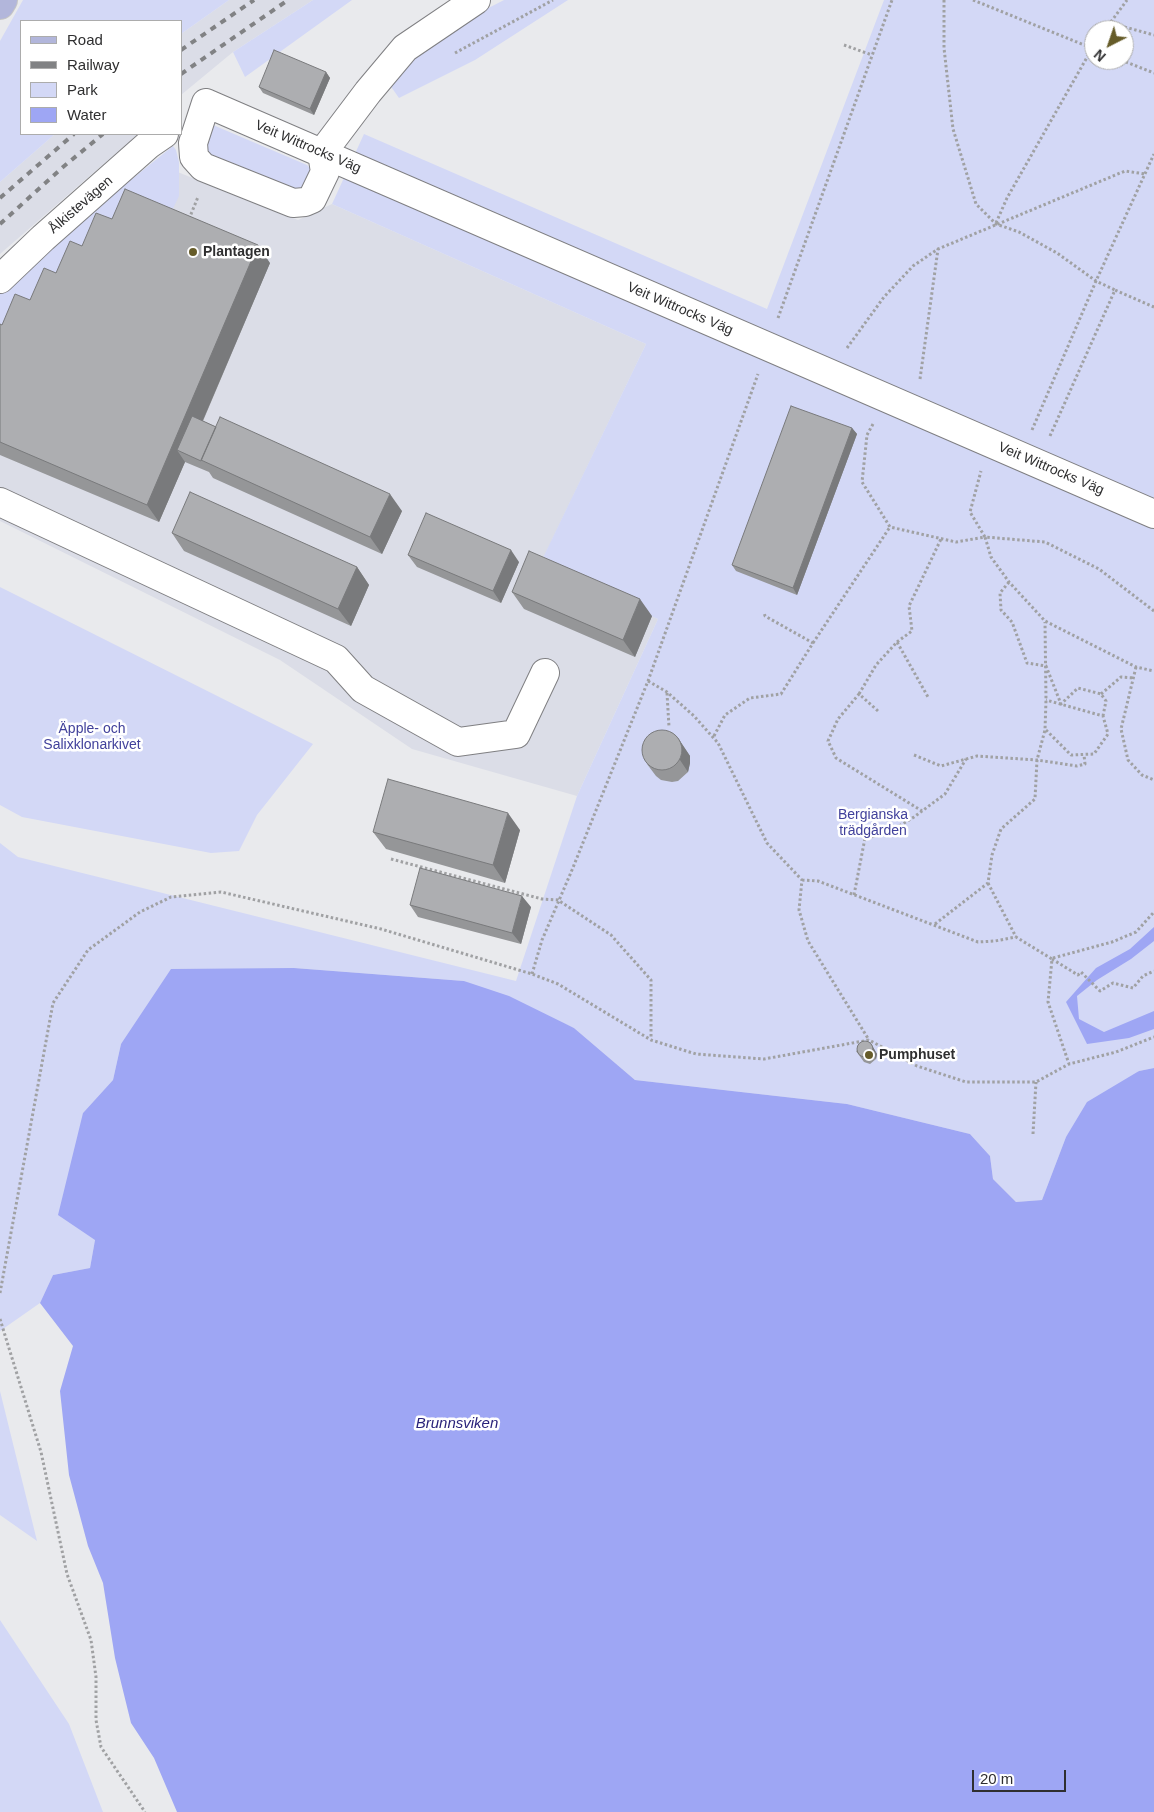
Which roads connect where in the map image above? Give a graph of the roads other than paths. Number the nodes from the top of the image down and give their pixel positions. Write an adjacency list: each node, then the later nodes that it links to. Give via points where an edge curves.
1 (3, 0): 3 (main road)
2 (476, 0): 7 (street, via 405,48)
3 (0, 5)
4 (206, 103): 5 (street); 7 (street, Veit Wittrocks Väg); 7 (street, via 193,143 194,156 203,167 294,203 305,202 312,199 324,172)
5 (182, 120)
6 (163, 135): 8 (street, Ålkistevägen)
7 (322, 153): 10 (street, Veit Wittrocks Väg)
8 (0, 278)
9 (0, 502): 11 (street, via 336,658 363,689 458,742 516,734)
10 (1154, 514)
11 (545, 673)

